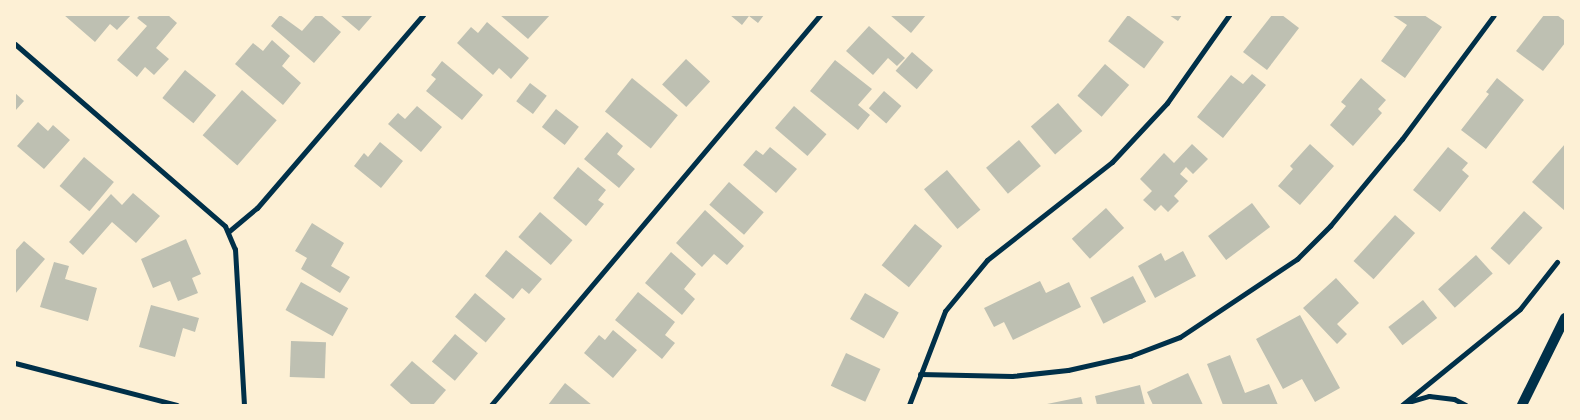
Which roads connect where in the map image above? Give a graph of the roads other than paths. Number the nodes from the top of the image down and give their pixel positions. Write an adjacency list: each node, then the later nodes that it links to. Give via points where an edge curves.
1 (423, 15): 6 (street, via 257,208)
2 (820, 15): 14 (street)
3 (1229, 15): 10 (street, via 1167,104 1112,162 987,260 945,312)
4 (1494, 15): 10 (street, via 1402,139 1330,226 1297,259 1180,337 1130,356 1068,370 1012,376)
5 (15, 44): 6 (street, via 226,226)
6 (228, 232): 13 (street, via 235,249)
7 (1558, 262): 11 (street, via 1520,309)
8 (1565, 318): 17 (main road)
9 (15, 363): 12 (street)
10 (920, 374): 15 (street)
11 (1404, 404): 16 (street, via 1429,396 1454,399)
12 (177, 405)
13 (244, 405)
14 (491, 405)
15 (909, 405)
16 (1466, 405)
17 (1522, 405)

